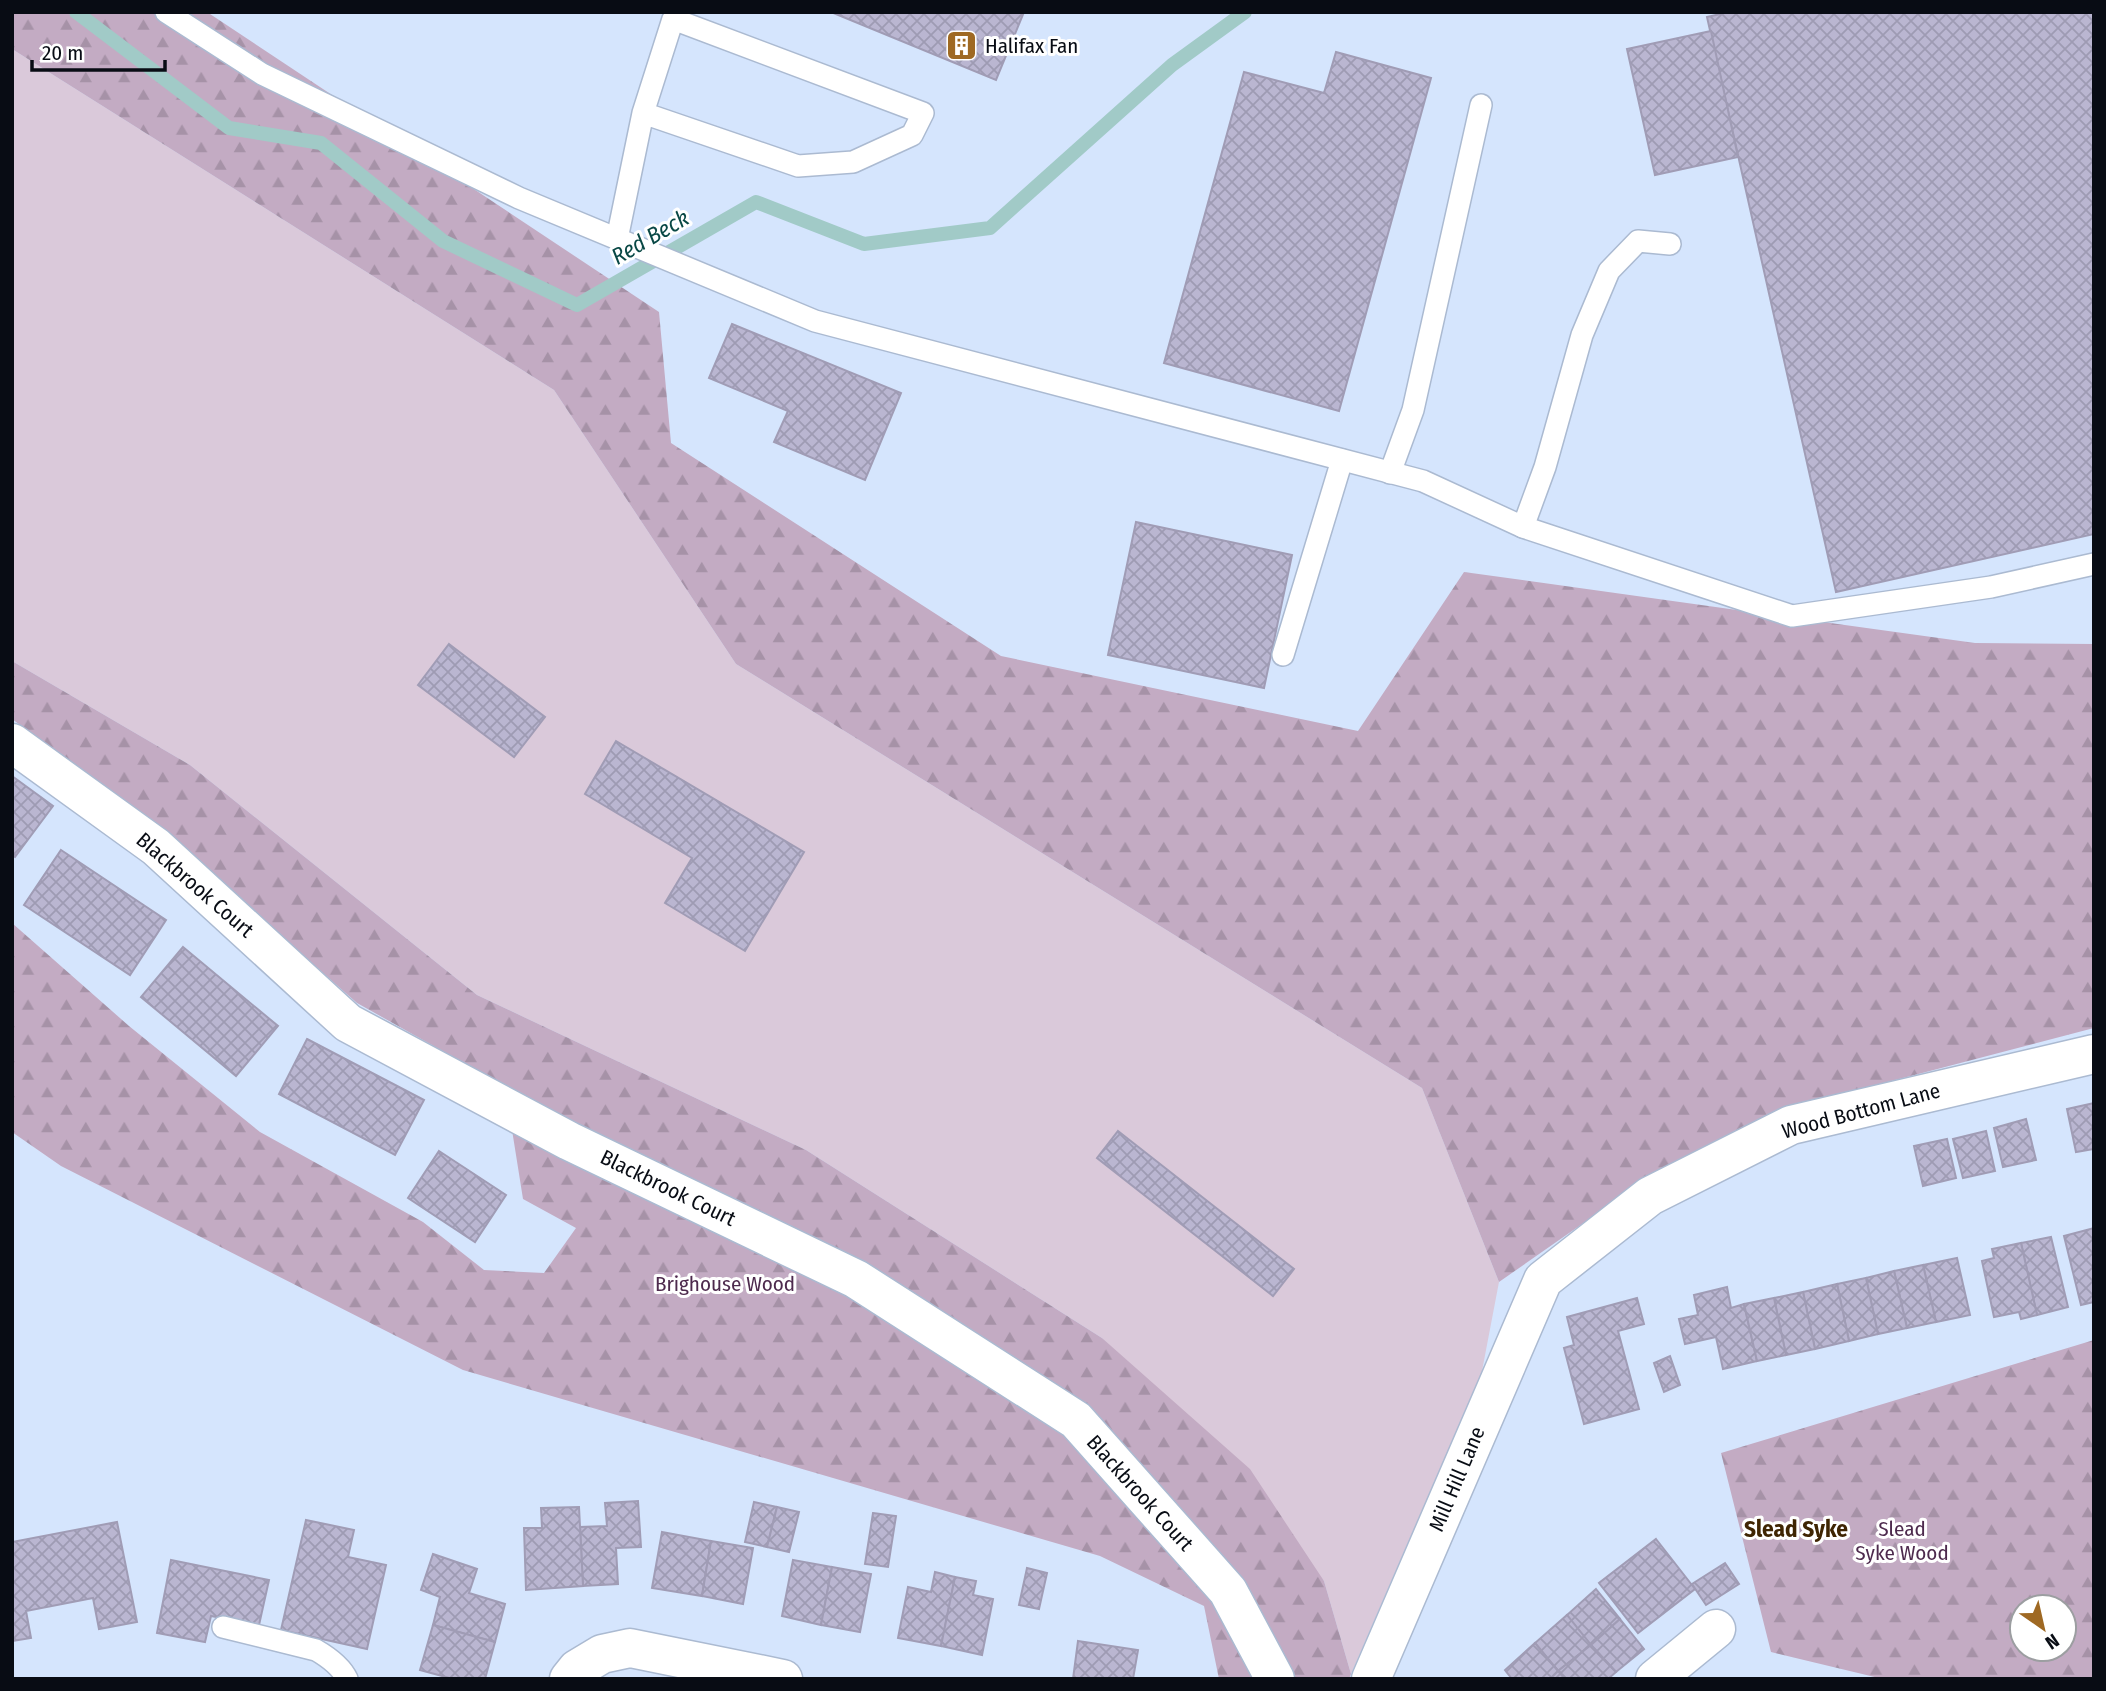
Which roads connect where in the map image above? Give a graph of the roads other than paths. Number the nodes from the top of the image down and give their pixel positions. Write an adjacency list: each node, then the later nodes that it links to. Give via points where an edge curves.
1 (166, 12): 4 (lane, via 262,74 519,198)
2 (1480, 106): 7 (lane, via 1413,410)
3 (643, 113): 3 (lane, via 673,19 923,113 912,135 853,162 798,166); 4 (lane)
4 (623, 241): 6 (lane, via 815,321)
5 (1670, 244): 8 (lane, via 1638,241 1609,271 1582,335)
6 (1342, 460): 7 (lane); 10 (lane)
7 (1390, 473): 8 (lane, via 1423,481)
8 (1523, 527): 9 (lane, via 1792,616 1991,587)
9 (2094, 564)
10 (1283, 654)
11 (12, 743): 19 (street, Blackbrook Court, via 156,847 348,1023 569,1141 856,1279 1076,1420 1228,1591)
12 (2094, 1054): 13 (street, Wood Bottom Lane, via 1791,1125 1650,1196)
13 (1543, 1280): 20 (street, Mill Hill Lane)
14 (223, 1627): 16 (lane, via 316,1650)
15 (1716, 1629): 21 (street)
16 (347, 1679)
17 (569, 1679): 18 (street, via 602,1654 630,1648)
18 (783, 1679)
19 (1275, 1679)
20 (1371, 1679)
21 (1655, 1679)

